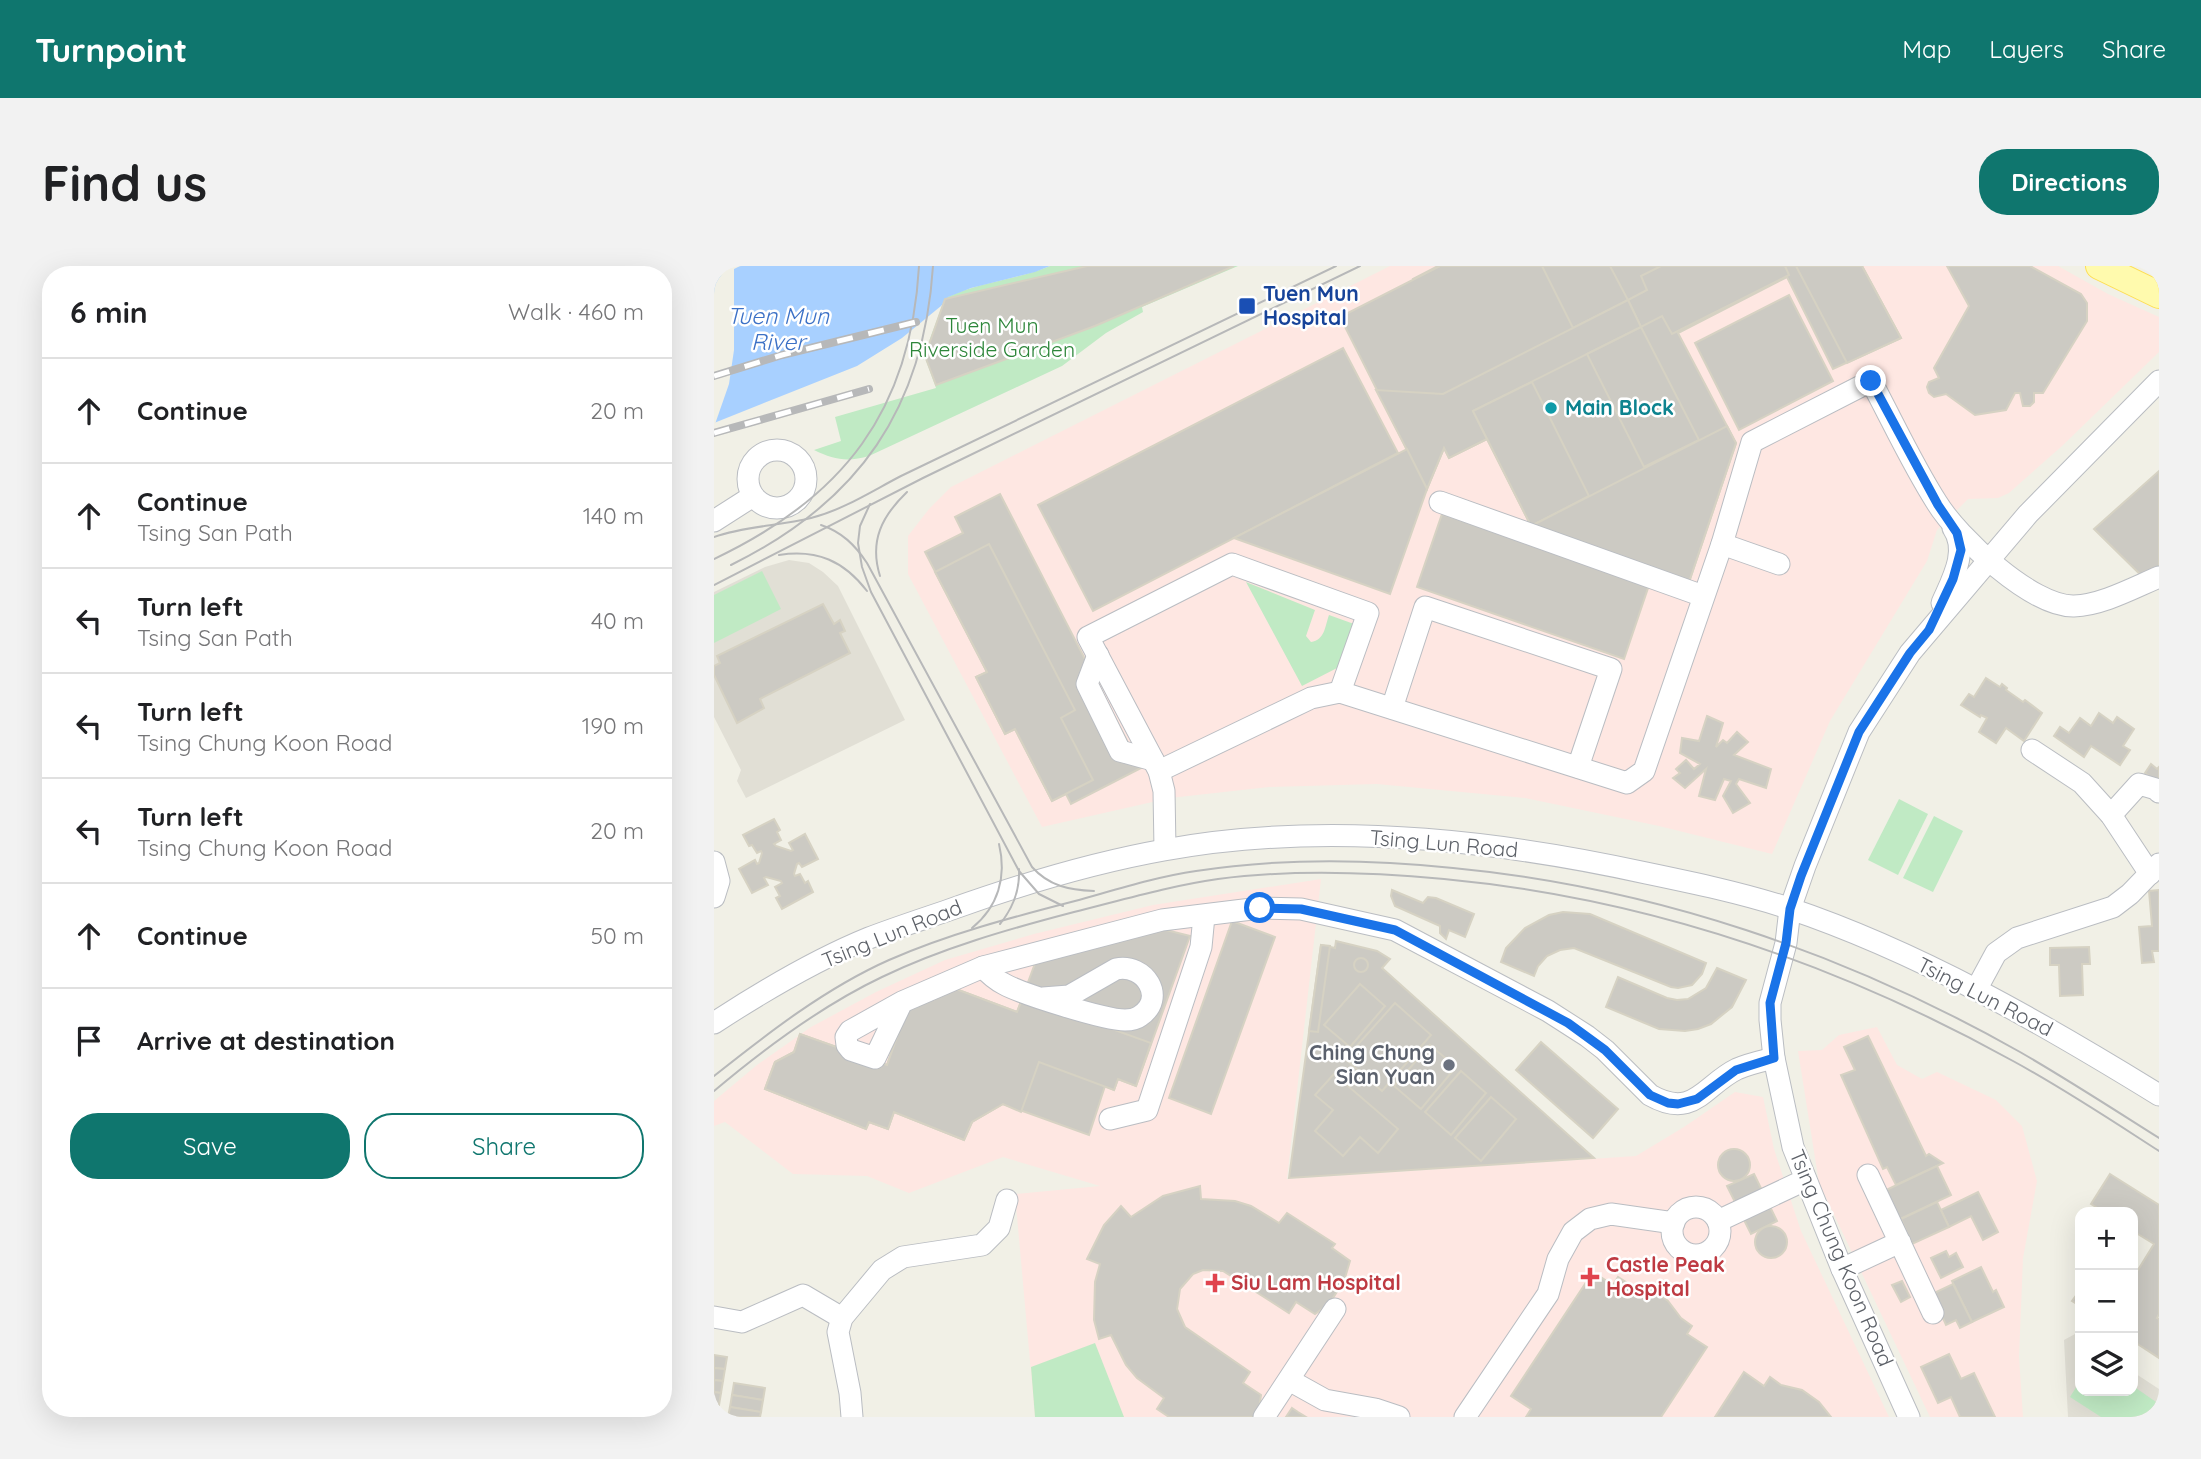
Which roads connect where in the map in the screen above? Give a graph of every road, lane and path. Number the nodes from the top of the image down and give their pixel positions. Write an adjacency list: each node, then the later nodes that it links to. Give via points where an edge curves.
1 (2099, 266): 2 (main road)
2 (2159, 295)
3 (2159, 381): 9 (street, Tsing Chung Koon Road)
4 (753, 496): 7 (street)
5 (1440, 502): 12 (street)
6 (1942, 510): 8 (street, via 1871,381 1752,442); 9 (street); 13 (street, Tsing Chung Koon Road, via 1957,533 1961,550)
7 (714, 521)
8 (1722, 544): 10 (street); 12 (street)
9 (1988, 559): 11 (street, via 2045,600 2072,606 2096,602); 13 (street, Tsing Chung Koon Road)
10 (1779, 564)
11 (2159, 577)
12 (1703, 596): 18 (street, via 1644,771 1627,783)
13 (1929, 630): 25 (street, Tsing Chung Koon Road, via 1859,732)
14 (1340, 692): 15 (street); 17 (street, via 1311,698); 17 (street, via 1368,613 1232,564 1088,637)
15 (1392, 708): 18 (street); 18 (street, via 1425,607 1611,669)
16 (2032, 750): 20 (street, via 2082,783)
17 (1156, 765): 21 (street, via 1164,791)
18 (1578, 767)
19 (2159, 792): 20 (street, via 2139,784)
20 (2111, 815): 23 (street)
21 (1165, 849): 25 (street, Tsing Lun Road, via 1274,837 1384,836 1494,845 1610,865); 31 (street, Tsing Lun Road, via 1028,882 868,939 750,999)
22 (714, 862): 24 (street, via 719,881)
23 (2154, 869): 28 (street, via 2113,907 2017,938 1996,953)
24 (714, 897)
25 (1790, 909): 28 (street, Tsing Lun Road); 32 (street, Tsing Chung Koon Road, via 1770,1003)
26 (1204, 916): 27 (street, via 1162,920); 32 (street, via 1260,908 1301,909 1395,930 1587,1035 1659,1100 1688,1103 1736,1070); 34 (street, via 1201,947 1147,1110)
27 (984, 967): 29 (street, via 1005,985); 30 (street)
28 (1976, 990): 33 (street, Tsing Lun Road)
29 (1043, 998)
30 (902, 1002)
31 (714, 1023)
32 (1774, 1058): 36 (street, Tsing Chung Koon Road, via 1793,1147)
33 (2159, 1095)
34 (1110, 1119)
35 (1868, 1175): 40 (street)
36 (1805, 1180): 38 (street); 41 (street, Tsing Chung Koon Road)
37 (1007, 1200): 45 (street, via 999,1228 982,1245 903,1257 882,1270)
38 (1718, 1221): 39 (street, via 1708,1210 1695,1207 1682,1212); 39 (street, via 1718,1241 1708,1251 1694,1254 1676,1244)
39 (1674, 1223): 50 (street, via 1611,1214 1590,1219 1573,1232 1558,1259 1548,1294)
40 (1900, 1242): 41 (street); 43 (street)
41 (1842, 1269): 51 (street, Tsing Chung Koon Road)
42 (1335, 1309): 46 (street)
43 (1933, 1313)
44 (714, 1317): 45 (street, via 742,1322 803,1296)
45 (842, 1318): 47 (street, via 838,1332)
46 (1289, 1380): 48 (street); 49 (street, via 1325,1400)
47 (852, 1417)
48 (1264, 1417)
49 (1399, 1417)
50 (1465, 1417)
51 (1909, 1417)

